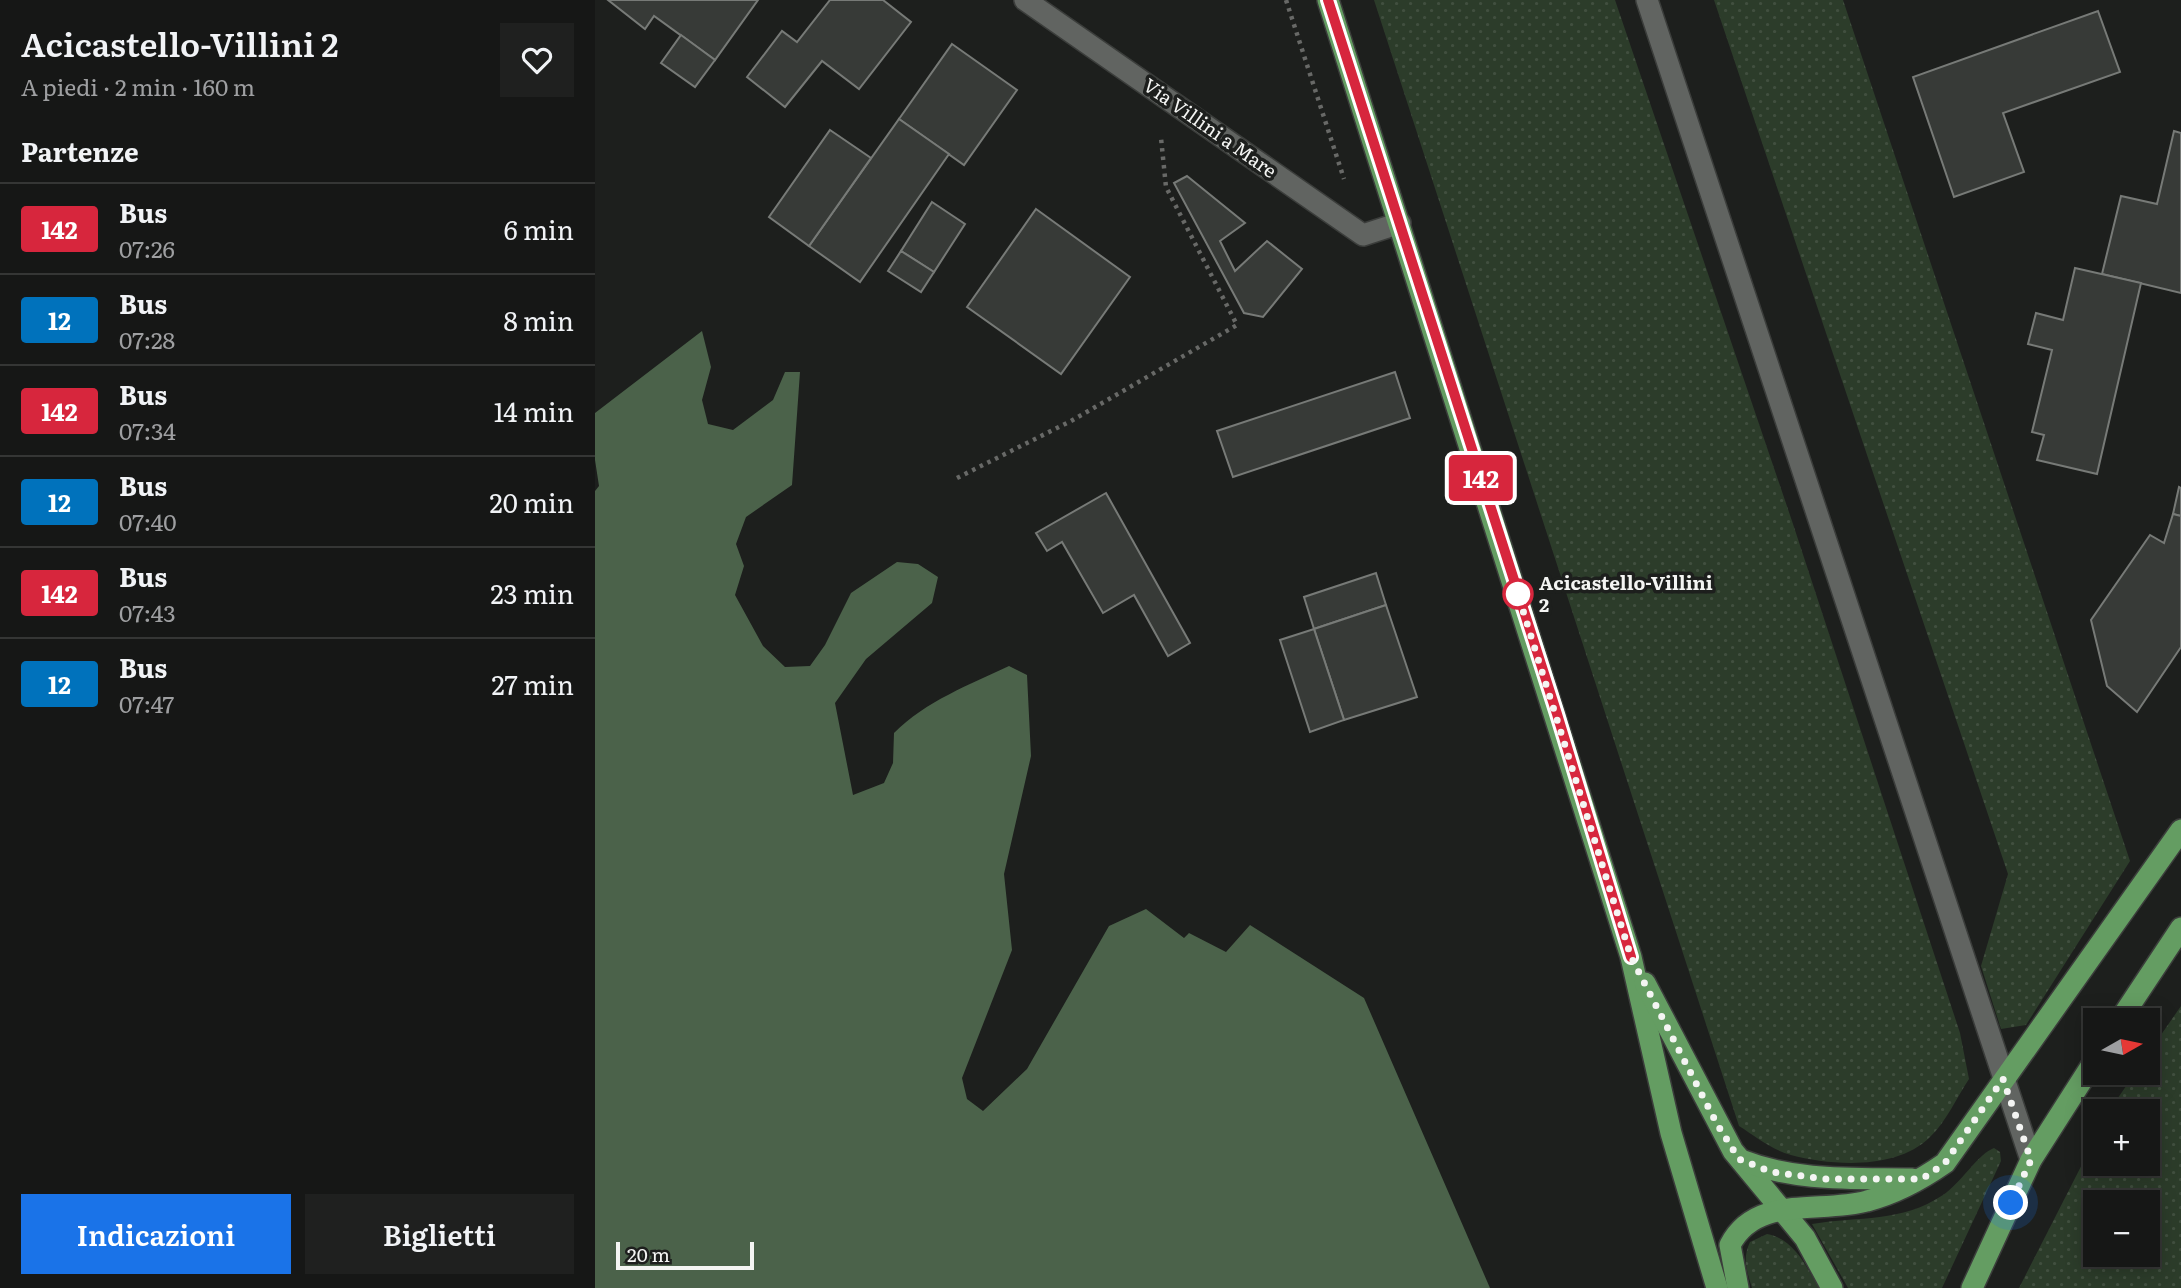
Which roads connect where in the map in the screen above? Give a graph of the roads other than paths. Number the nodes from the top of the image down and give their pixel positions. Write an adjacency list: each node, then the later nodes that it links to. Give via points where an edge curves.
1 (1025, 0): 4 (street, Via Villini a Mare, via 1363,235)
2 (1328, 0): 4 (main road)
3 (1647, 0): 9 (street)
4 (1400, 223): 7 (main road)
5 (2181, 831): 9 (main road)
6 (2181, 928): 8 (main road)
7 (1631, 957): 11 (main road); 15 (main road, via 1671,1133)
8 (2128, 1008)
9 (2003, 1079): 12 (street); 13 (main road, via 1945,1163)
10 (2083, 1079): 12 (main road)
11 (1739, 1159): 13 (main road, via 1771,1172 1826,1179); 14 (main road)
12 (2031, 1160): 18 (main road)
13 (1922, 1179): 14 (main road, via 1867,1202)
14 (1780, 1210): 16 (main road, via 1746,1223 1730,1245); 17 (main road, via 1805,1238)
15 (1717, 1288)
16 (1738, 1288)
17 (1832, 1288)
18 (1972, 1288)

